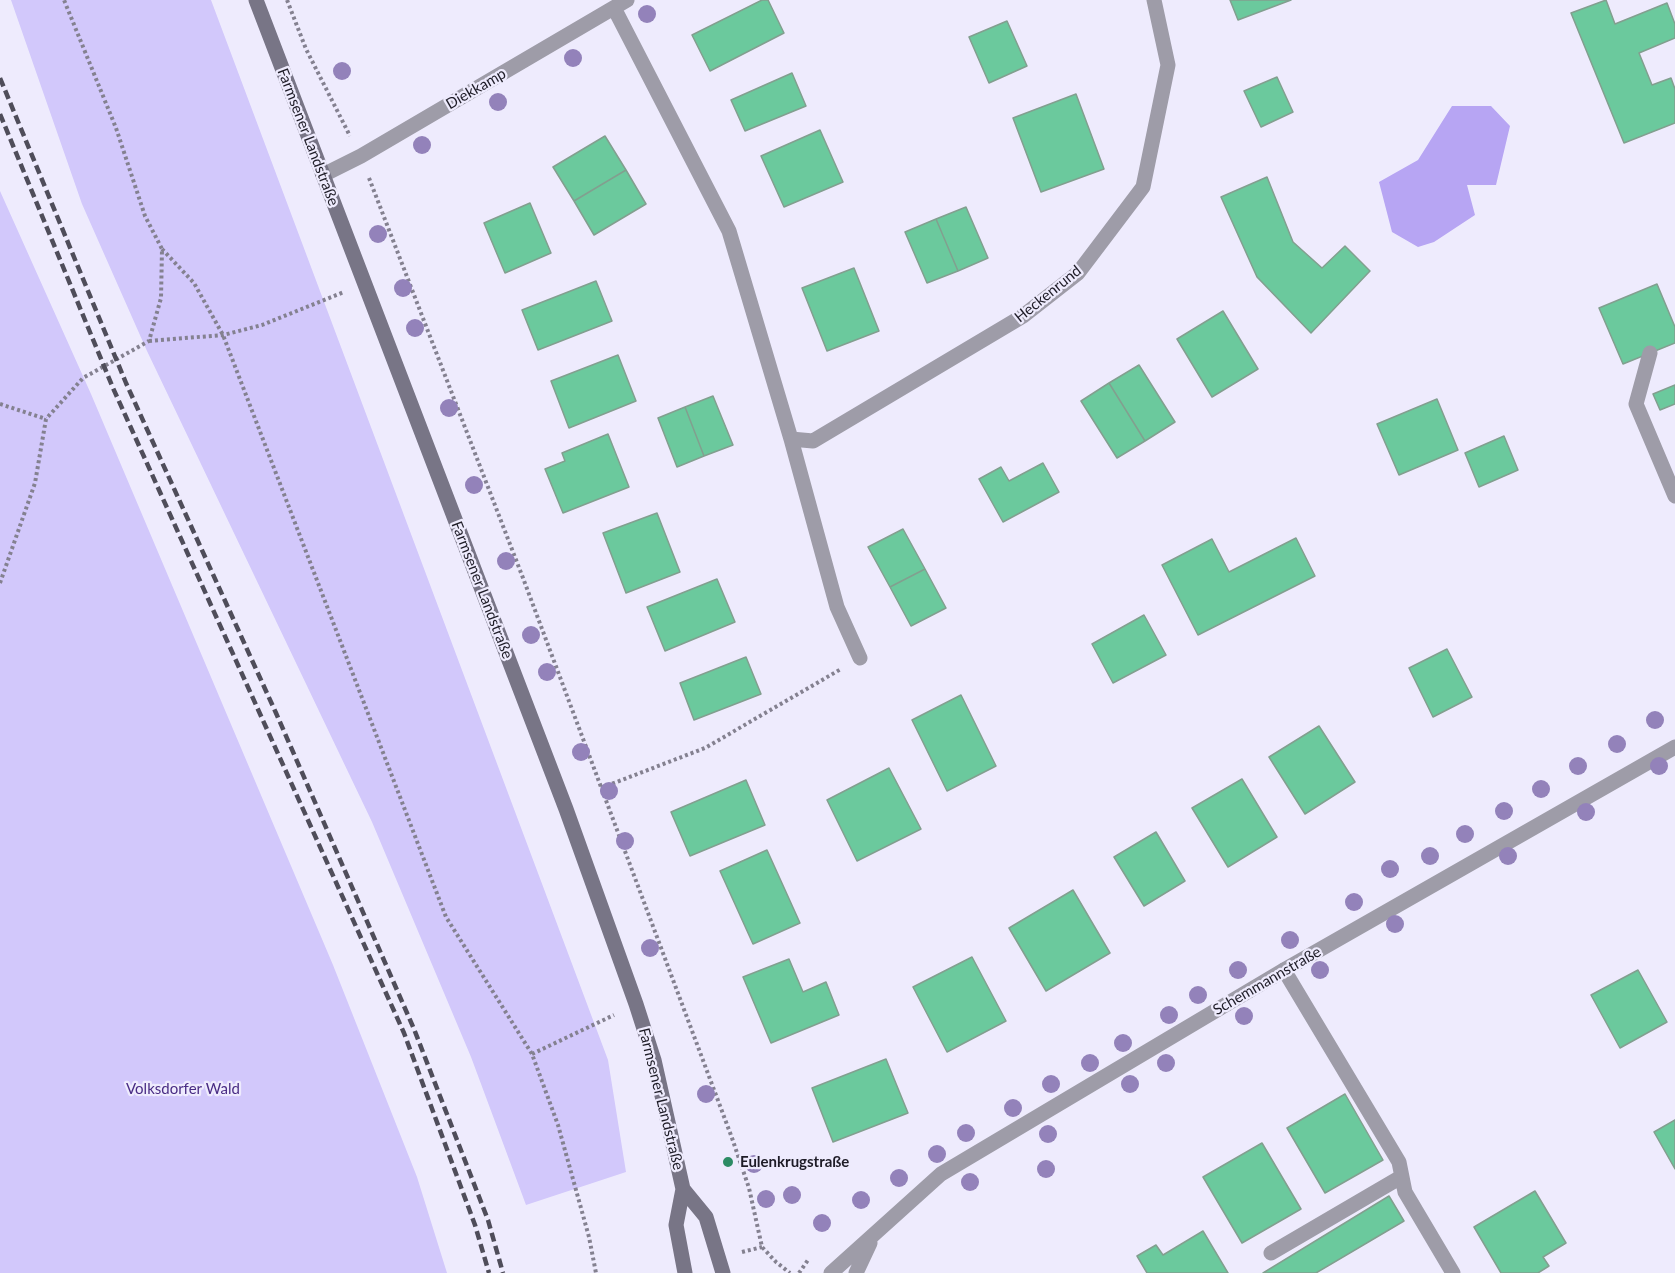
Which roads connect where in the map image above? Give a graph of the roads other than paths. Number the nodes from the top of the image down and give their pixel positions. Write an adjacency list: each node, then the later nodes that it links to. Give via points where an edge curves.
1 (256, 0): 5 (main road, Farmsener Landstraße)
2 (627, 0): 4 (street, Diekkamp)
3 (1154, 0): 7 (street, Heckenrund, via 1168,65 1143,187 1078,273 1023,316 813,441)
4 (614, 8): 5 (street, Diekkamp); 7 (street, via 729,231)
5 (322, 175): 13 (main road, Farmsener Landstraße, via 566,809 636,1005 654,1060)
6 (1650, 353): 8 (street, via 1636,404)
7 (791, 439): 9 (street, via 837,608)
8 (1675, 496)
9 (860, 658)
10 (1675, 747): 11 (street, Schemmannstraße)
11 (1284, 970): 12 (street, via 1399,1162); 14 (street, Schemmannstraße, via 941,1174)
12 (1401, 1177): 15 (street); 20 (street, via 1405,1192)
13 (683, 1189): 16 (main road, Farmsener Landstraße, via 676,1225); 17 (main road, Farmsener Landstraße, via 706,1217)
14 (873, 1236): 18 (street, Schemmannstraße); 19 (street, Schemmannstraße)
15 (1271, 1253)
16 (685, 1273)
17 (723, 1273)
18 (831, 1273)
19 (856, 1273)
20 (1453, 1273)

